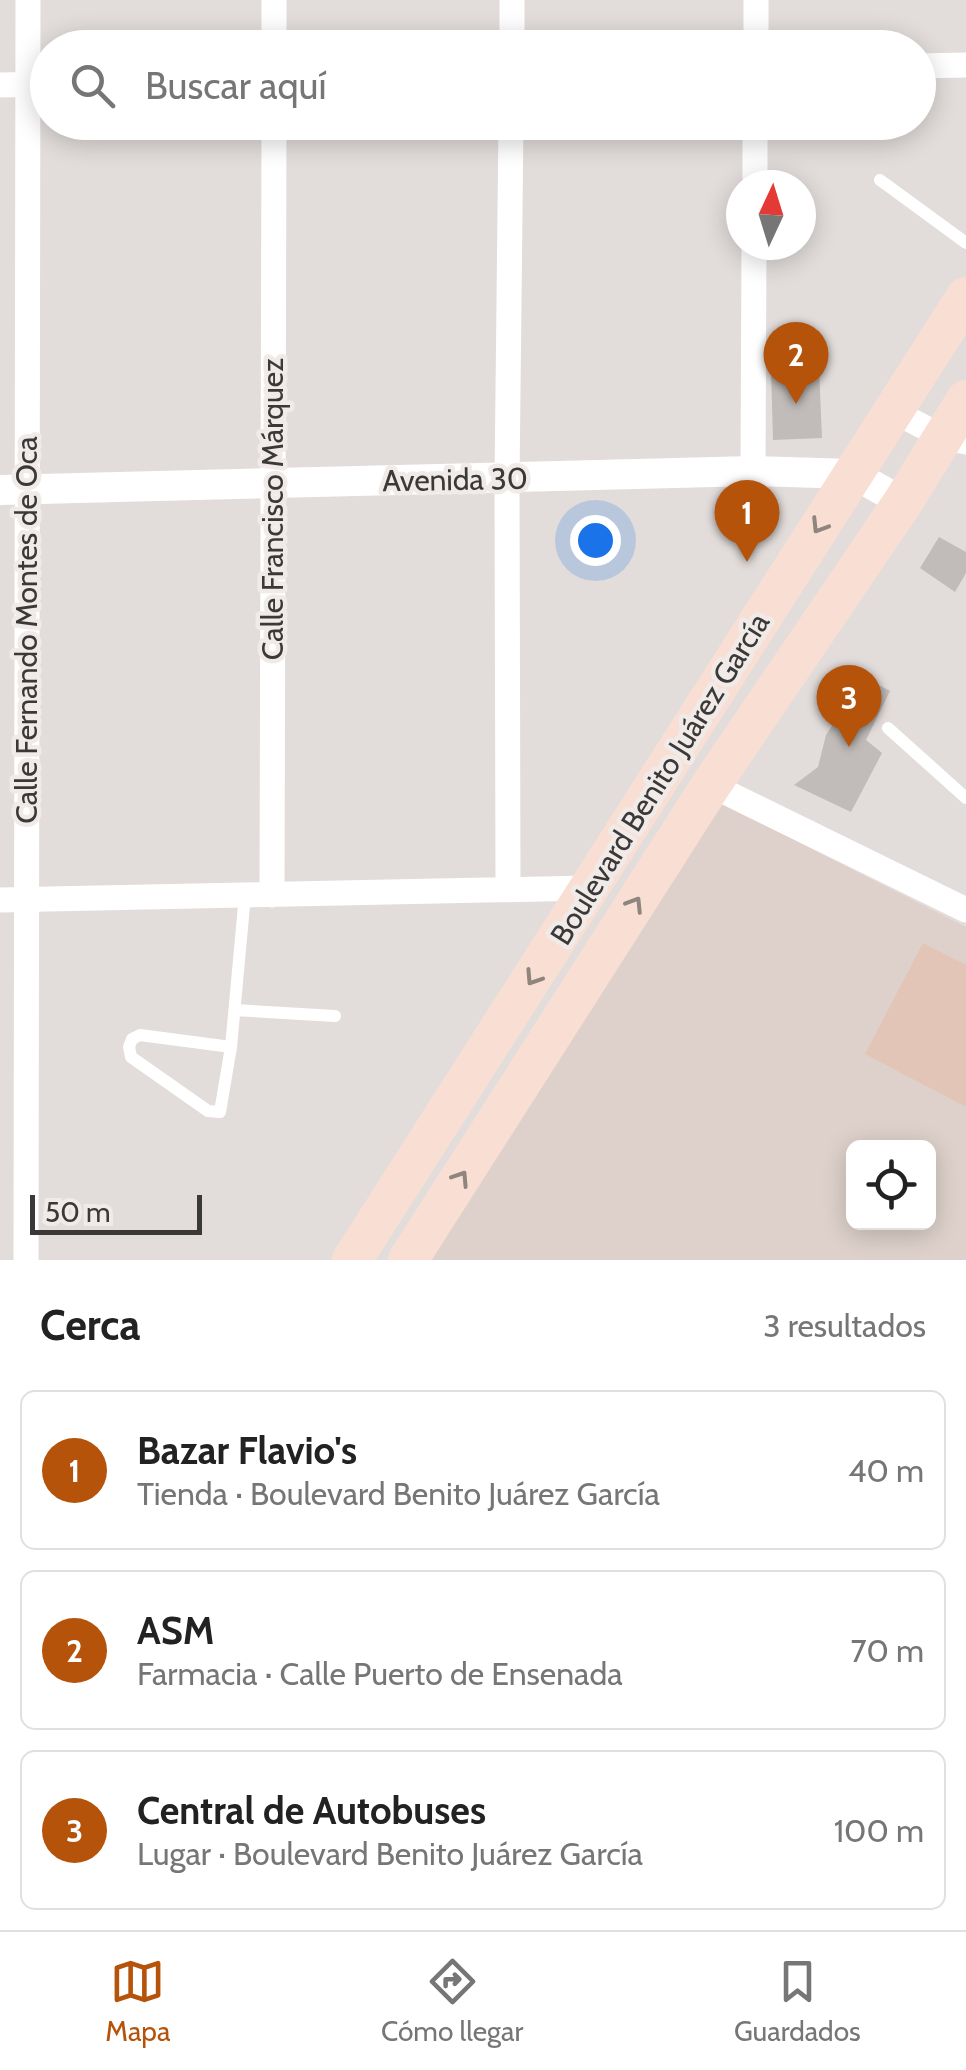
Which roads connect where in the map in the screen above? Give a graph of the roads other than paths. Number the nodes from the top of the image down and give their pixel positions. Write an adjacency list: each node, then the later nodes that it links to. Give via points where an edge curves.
1 (28, 0): 5 (street, Calle Fernando Montes de Oca)
2 (274, 0): 6 (street)
3 (512, 0): 7 (street)
4 (756, 0): 8 (street)
5 (32, 30)
6 (274, 30)
7 (512, 30)
8 (756, 30)
9 (966, 65): 10 (street)
10 (936, 66)
11 (30, 84): 12 (street)
12 (0, 85)
13 (35, 140): 29 (street, Calle Fernando Montes de Oca)
14 (274, 140): 28 (street, Calle Francisco Márquez)
15 (512, 140): 27 (street)
16 (755, 140): 17 (street)
17 (755, 170)
18 (880, 180): 19 (lane)
19 (966, 244)
20 (754, 260): 25 (street)
21 (966, 296): 23 (main road, Boulevard Benito Juárez García)
22 (966, 400): 24 (main road, Boulevard Benito Juárez García)
23 (893, 411): 24 (street); 26 (main road, Boulevard Benito Juárez García)
24 (954, 440): 30 (main road, Boulevard Benito Juárez García)
25 (753, 471): 26 (street, Avenida 30); 27 (street, Avenida 30)
26 (853, 474): 30 (street, Avenida 30); 34 (main road, Boulevard Benito Juárez García, one-way to 34)
27 (507, 480): 28 (street, Avenida 30); 35 (street)
28 (273, 483): 29 (street, Avenida 30); 36 (street, Calle Francisco Márquez)
29 (14, 490): 39 (street, Calle Fernando Montes de Oca)
30 (903, 502): 32 (main road, Boulevard Benito Juárez García)
31 (888, 728): 33 (lane)
32 (711, 785): 40 (street); 42 (main road, Boulevard Benito Juárez García, one-way to 32)
33 (966, 798)
34 (589, 888): 35 (street); 41 (main road, Boulevard Benito Juárez García)
35 (508, 890): 36 (street)
36 (272, 894): 37 (street)
37 (245, 896): 39 (street); 43 (lane)
38 (0, 900): 39 (street)
39 (26, 900): 46 (street, Calle Fernando Montes de Oca)
40 (964, 906)
41 (558, 939): 42 (main road, via 583,949); 47 (main road, Boulevard Benito Juárez García, one-way to 47)
42 (596, 966): 48 (main road, Boulevard Benito Juárez García, one-way to 42)
43 (235, 1010): 44 (lane); 45 (lane)
44 (335, 1016)
45 (231, 1047): 45 (lane, via 137,1035 129,1052 217,1114)
46 (26, 1260)
47 (352, 1260)
48 (408, 1260)

